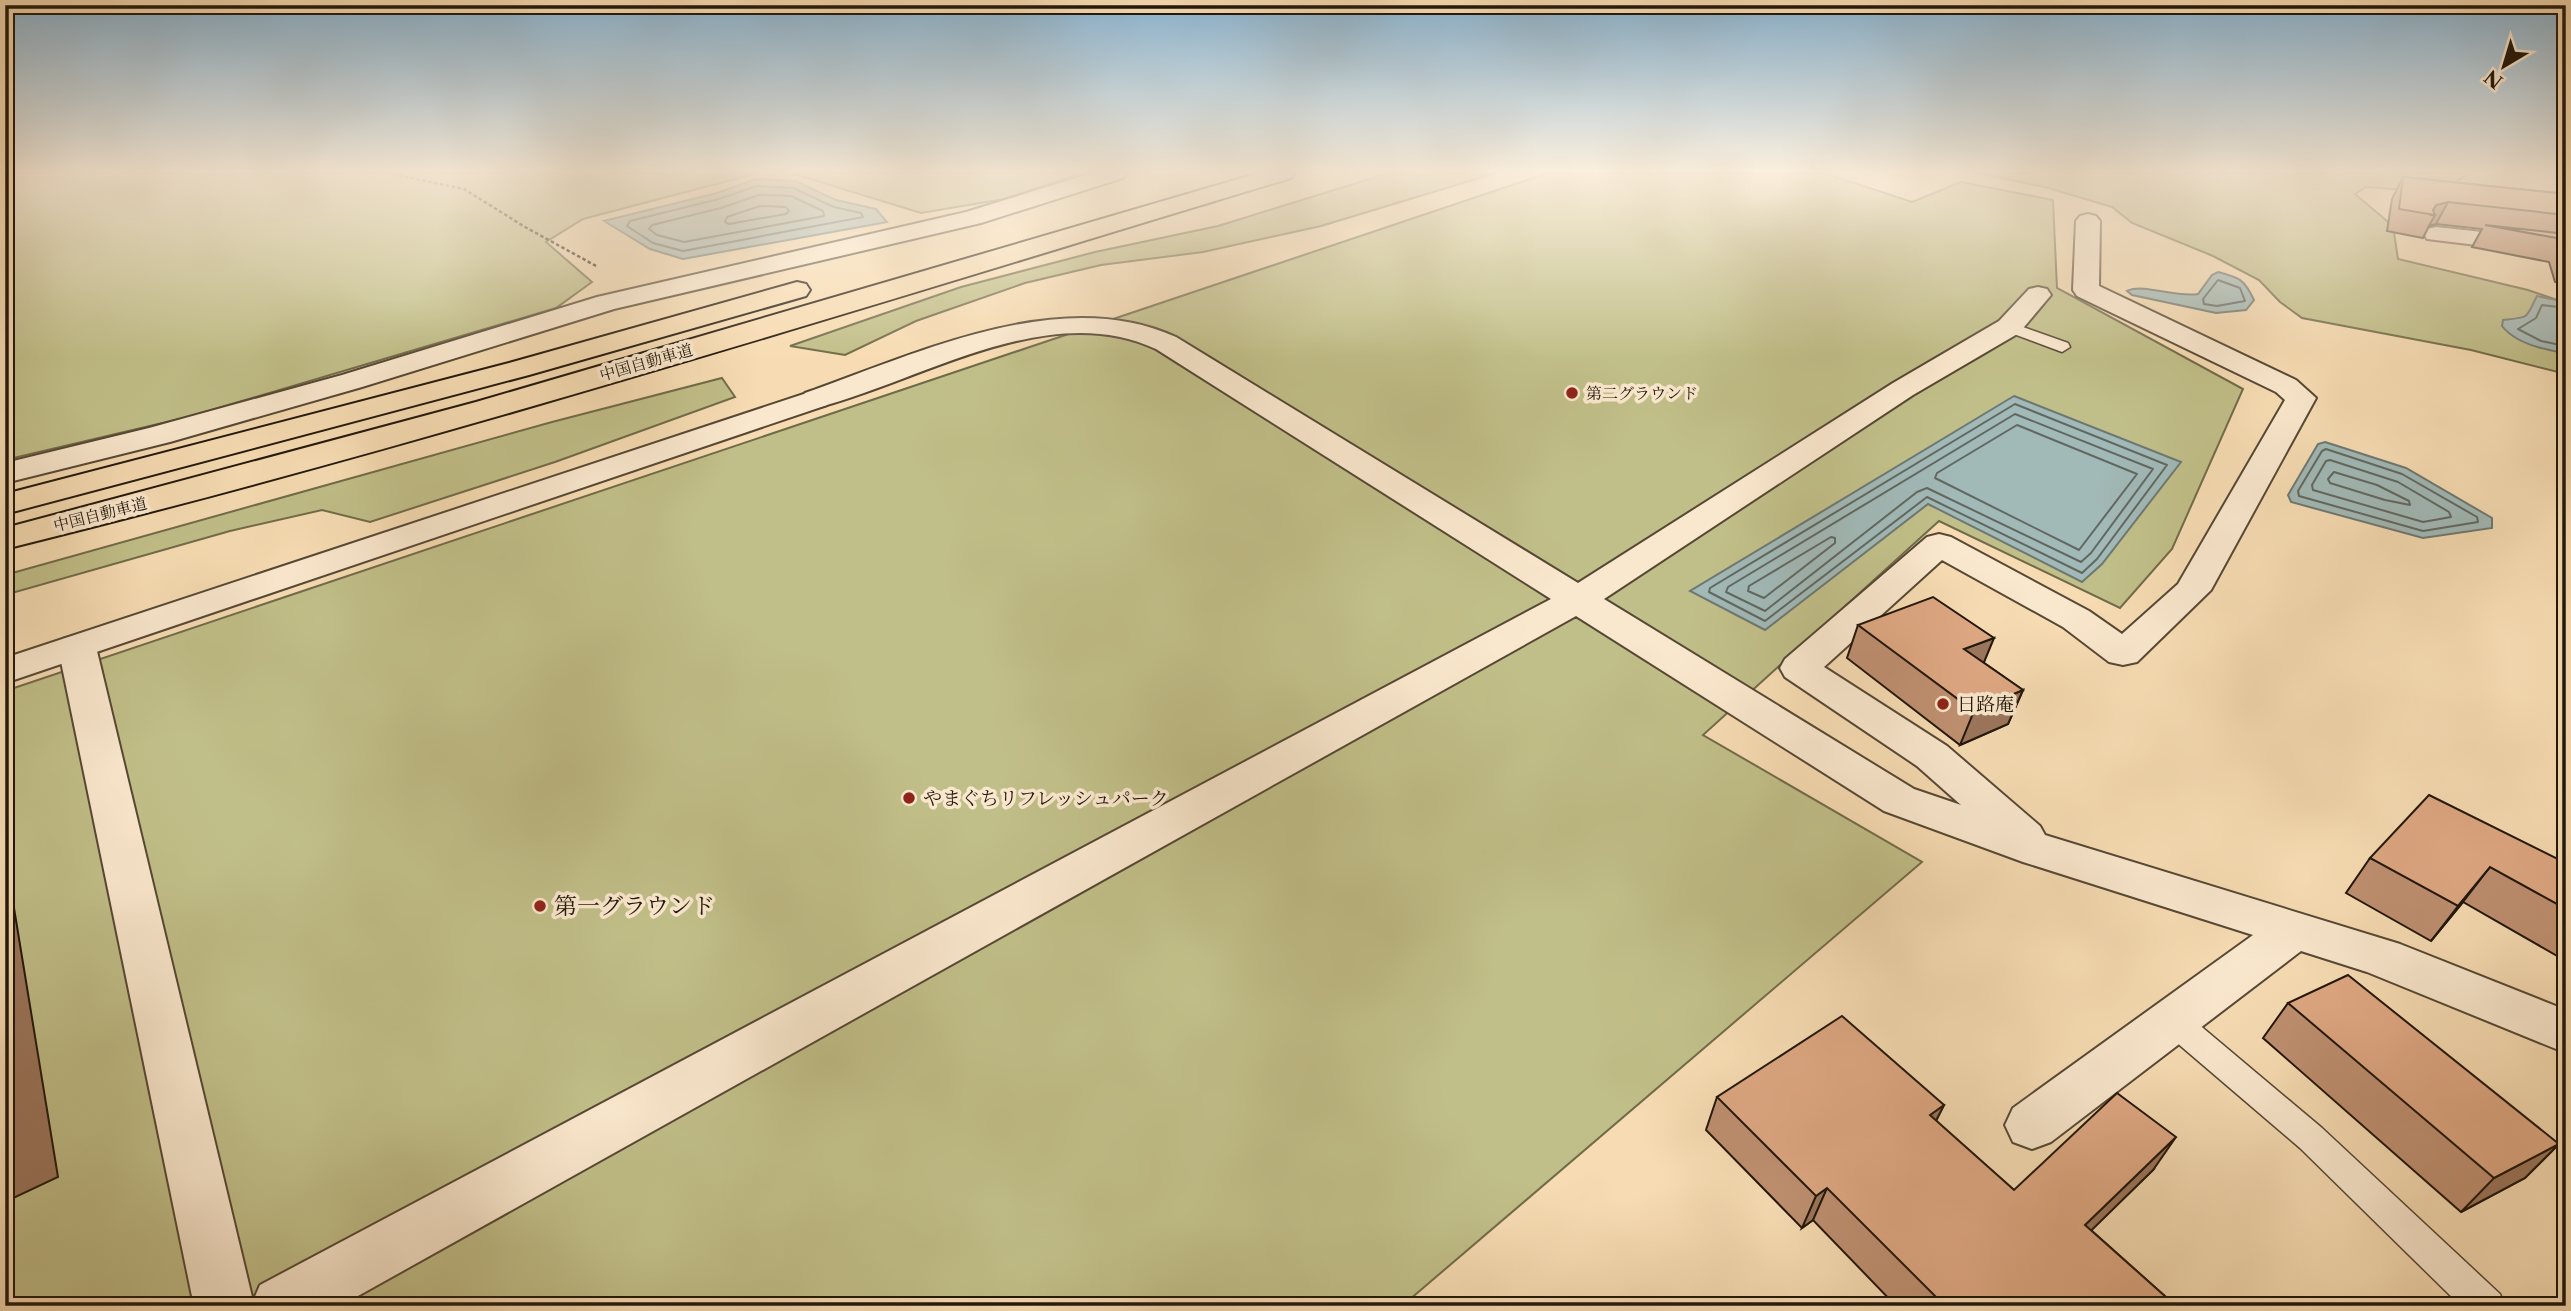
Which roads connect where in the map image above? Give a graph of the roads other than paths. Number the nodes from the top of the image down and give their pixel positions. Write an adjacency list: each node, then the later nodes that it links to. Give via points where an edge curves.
1 (902, 234): 7 (street)
2 (990, 234): 13 (highway, 中国自動車道, via 505,373)
3 (1076, 234): 14 (highway, 中国自動車道, via 537,394)
4 (2088, 234): 18 (street, via 2086,290 2286,386 2301,398 2193,590 2123,653 2076,620 1940,544 1799,668 1932,756)
5 (2441, 234): 6 (street, via 2516,237)
6 (2566, 249)
7 (655, 290): 9 (street); 12 (street, via 340,385)
8 (2038, 295): 10 (street)
9 (685, 306)
10 (2009, 327): 11 (lane); 15 (street, via 1903,389)
11 (2062, 347)
12 (5, 472)
13 (5, 504)
14 (5, 539)
15 (1577, 600): 16 (street, via 1166,343 1137,331 1095,326 1045,328 998,338); 18 (street, via 1899,800); 24 (street)
16 (76, 647): 17 (street); 23 (street)
17 (5, 671)
18 (2039, 850): 19 (street)
19 (2295, 930): 20 (street); 21 (street, via 2383,958)
20 (2173, 1021): 22 (street); 25 (lane, via 2311,1138)
21 (2566, 1032)
22 (2032, 1125)
23 (224, 1306)
24 (281, 1306)
25 (2487, 1306)

